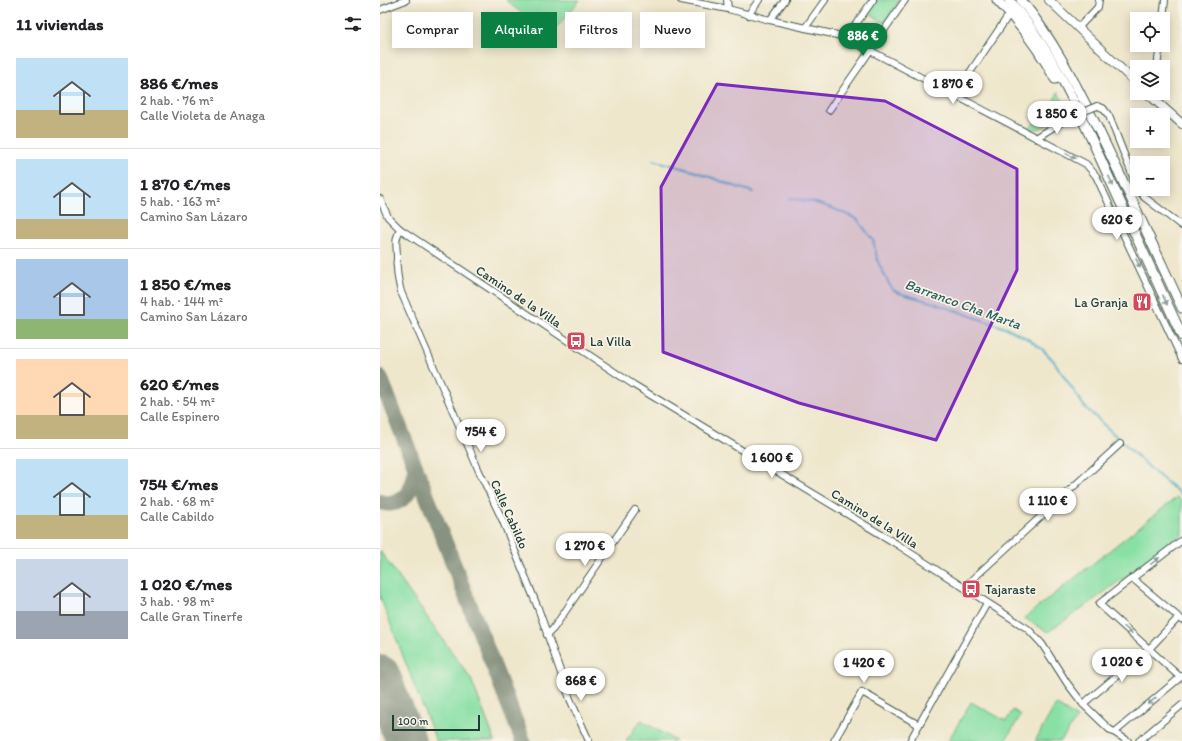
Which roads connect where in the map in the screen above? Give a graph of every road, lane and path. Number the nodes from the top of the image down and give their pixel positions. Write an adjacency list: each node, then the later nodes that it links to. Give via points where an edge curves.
1 (406, 0): 17 (street)
2 (681, 0): 16 (street)
3 (727, 0): 16 (street)
4 (759, 0): 19 (street)
5 (785, 0): 21 (street)
6 (825, 0): 22 (street)
7 (873, 0): 24 (street)
8 (905, 0): 25 (street)
9 (997, 0): 32 (highway, via 1034,44 1076,120)
10 (1009, 0): 32 (highway, via 1054,65)
11 (1021, 0): 29 (highway, via 1064,63)
12 (1027, 0): 29 (highway, via 1044,22 1082,86)
13 (1049, 0): 23 (main road)
14 (1099, 0): 23 (street, via 1098,7)
15 (1165, 0): 18 (street)
16 (728, 9): 19 (street)
17 (380, 10)
18 (1164, 12)
19 (748, 15): 21 (street)
20 (1006, 19): 27 (street)
21 (770, 20): 22 (street)
22 (805, 28): 24 (street)
23 (1078, 28): 26 (main road)
24 (846, 38): 25 (street)
25 (870, 51): 27 (street); 30 (street)
26 (1130, 77)
27 (954, 96): 33 (street)
28 (1158, 100): 31 (main road)
29 (1084, 101): 39 (highway)
30 (829, 110)
31 (1182, 124)
32 (1089, 133): 40 (highway, one-way to 40)
33 (1036, 138): 34 (street, bridge, via 1068,118 1097,106 1103,108 1109,116); 41 (street, one-way to 41, via 1086,164 1096,176)
34 (1130, 170)
35 (1143, 196): 37 (street)
36 (380, 199): 38 (street, Camino de la Villa, via 388,217)
37 (1182, 226)
38 (400, 229): 46 (street, Camino de la Villa, via 634,385 833,504); 49 (street, Calle Cabildo, via 396,238 396,265 401,292 502,518)
39 (1182, 308)
40 (1182, 336)
41 (1182, 359)
42 (1120, 444): 46 (street)
43 (635, 510): 49 (street)
44 (1181, 543): 45 (street, one-way to 44)
45 (1132, 578): 48 (street); 50 (street, one-way to 50, via 1099,604)
46 (964, 587): 47 (street, Camino de la Villa)
47 (987, 603): 52 (street, Camino de la Villa, via 1028,629 1036,637); 54 (street)
48 (1181, 618): 50 (street)
49 (547, 635): 56 (street, Calle Cabildo, via 570,699)
50 (1149, 649): 51 (street); 52 (street)
51 (1181, 677): 55 (street, one-way to 55)
52 (1083, 704): 55 (street, Camino de la Villa)
53 (1182, 705): 60 (street)
54 (919, 725): 57 (street, via 862,692); 58 (street)
55 (1115, 732): 59 (street, Camino de la Villa)
56 (589, 741)
57 (834, 741)
58 (910, 741)
59 (1128, 741)
60 (1139, 741)

